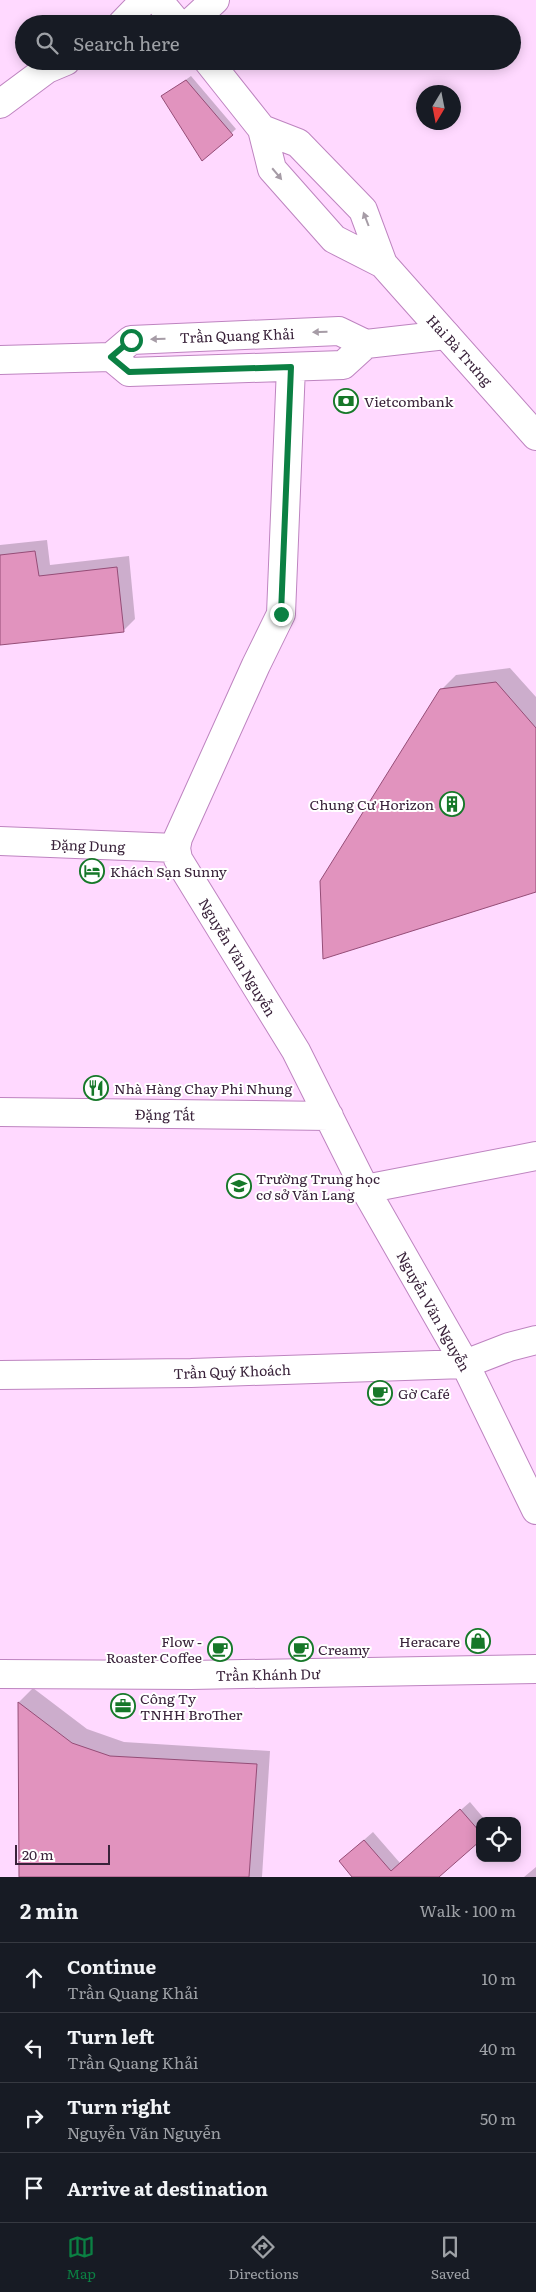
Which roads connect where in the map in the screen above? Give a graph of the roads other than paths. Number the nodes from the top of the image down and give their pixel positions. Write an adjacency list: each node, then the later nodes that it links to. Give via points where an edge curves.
1 (145, 0): 4 (street)
2 (158, 0): 5 (street)
3 (215, 0): 6 (street)
4 (131, 15)
5 (170, 15)
6 (198, 15)
7 (46, 70): 9 (street)
8 (215, 70): 10 (street, Hai Bà Trưng)
9 (0, 104)
10 (262, 129): 11 (street, Hai Bà Trưng, one-way to 11, via 272,168 334,239); 11 (street, Hai Bà Trưng, one-way to 10, via 363,210 298,143)
11 (383, 264): 12 (street, Hai Bà Trưng)
12 (446, 335): 13 (street); 17 (street, Hai Bà Trưng)
13 (366, 344): 14 (street, Trần Quang Khải, one-way to 14, via 339,331 131,340); 16 (street, via 343,366)
14 (111, 357): 15 (street); 16 (street, via 129,372)
15 (0, 360)
16 (291, 367): 19 (street, via 281,614)
17 (536, 436)
18 (0, 842): 19 (street, Đặng Dung)
19 (176, 848): 21 (street, Nguyễn Văn Nguyễn, via 178,859 296,1051)
20 (0, 1112): 21 (street, Ðặng Tất)
21 (329, 1116): 23 (street, Nguyễn Văn Nguyễn)
22 (536, 1156): 23 (street)
23 (365, 1189): 25 (street, Nguyễn Văn Nguyễn)
24 (536, 1340): 25 (street)
25 (465, 1364): 26 (street, Trần Quý Khoách, via 191,1373); 27 (street, Nguyễn Văn Nguyễn)
26 (0, 1375)
27 (536, 1510)
28 (536, 1669): 29 (street, Trần Khánh Dư, via 191,1675)
29 (0, 1674)

